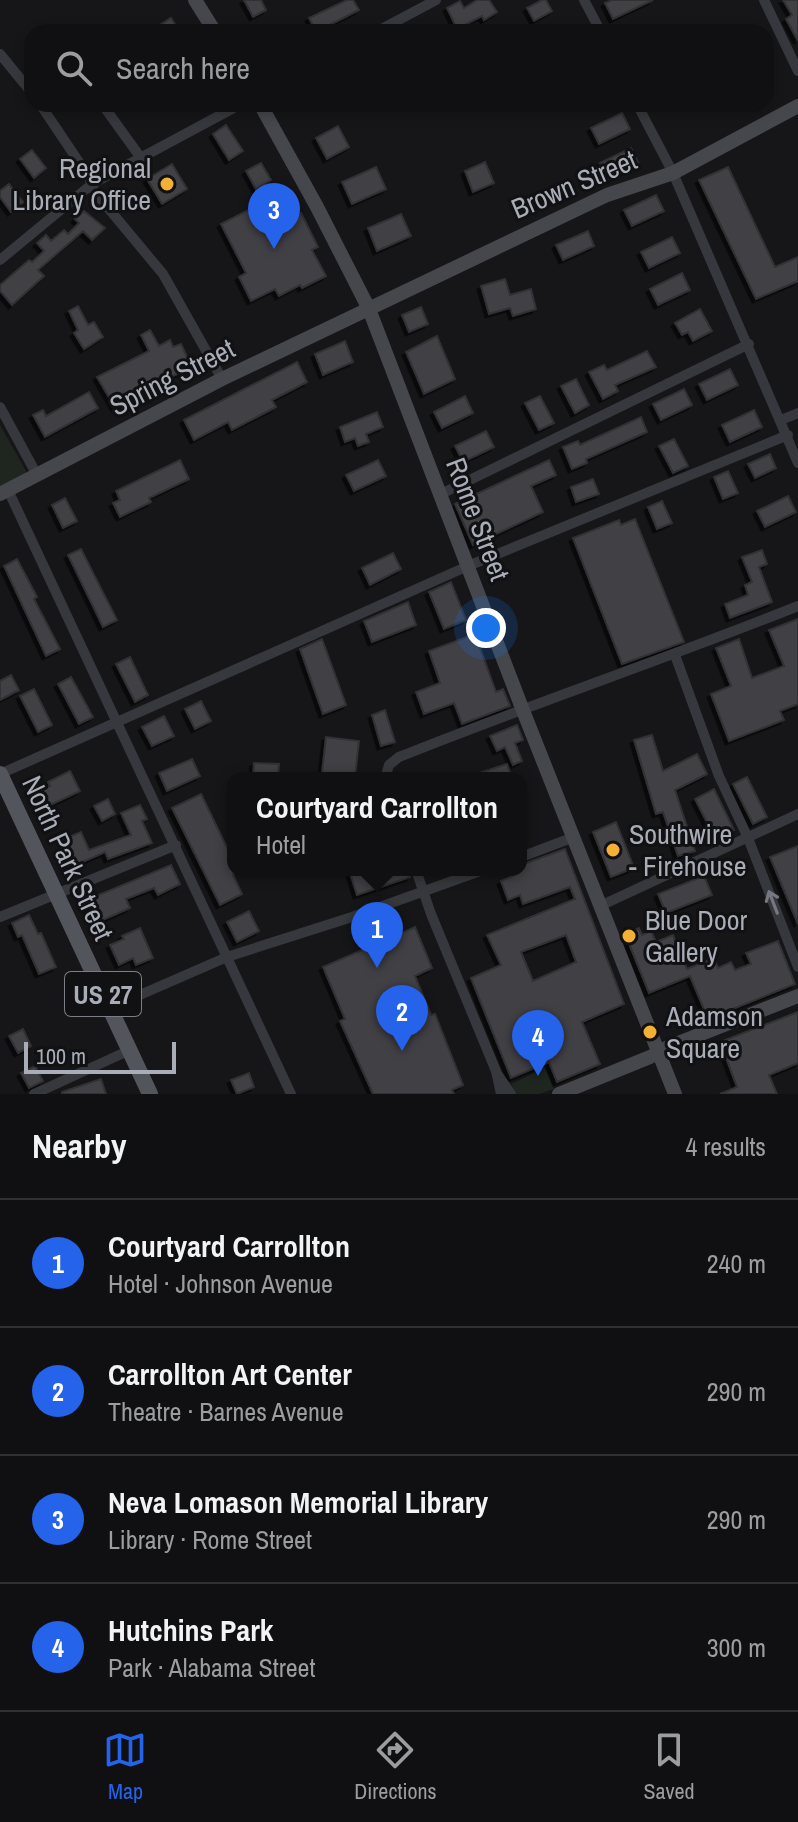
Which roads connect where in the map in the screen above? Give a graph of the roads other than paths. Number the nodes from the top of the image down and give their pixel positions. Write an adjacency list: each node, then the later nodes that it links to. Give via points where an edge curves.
1 (195, 0): 5 (street)
2 (436, 0): 6 (street)
3 (584, 0): 7 (street)
4 (764, 0): 9 (street)
5 (210, 24)
6 (391, 24)
7 (597, 24)
8 (0, 54): 10 (street)
9 (798, 71)
10 (24, 83)
11 (798, 106): 18 (street, Brown Street)
12 (45, 112): 19 (street)
13 (108, 112): 17 (street)
14 (226, 112): 17 (street)
15 (264, 112): 21 (street, Rome Street)
16 (641, 112): 18 (street)
17 (141, 158): 19 (street)
18 (673, 173): 21 (street, Brown Street, via 607,195); 22 (street)
19 (92, 184): 20 (street); 23 (street, via 163,274)
20 (0, 260)
21 (369, 309): 23 (street, Spring Street); 31 (street, Rome Street)
22 (749, 344): 26 (street); 31 (street)
23 (222, 379): 29 (street, Spring Street)
24 (0, 407): 29 (street)
25 (798, 413): 26 (street)
26 (781, 420): 27 (street)
27 (788, 435): 28 (street); 32 (street)
28 (798, 463)
29 (37, 475): 30 (street, Spring Street)
30 (4, 492): 36 (street)
31 (441, 494): 32 (street, Rome Street)
32 (468, 566): 35 (street, Rome Street); 36 (street)
33 (798, 606): 34 (street)
34 (675, 655): 35 (street); 41 (street)
35 (522, 708): 37 (street, via 399,757); 40 (street, Rome Street)
36 (117, 721): 38 (street); 42 (street)
37 (387, 772)
38 (0, 774): 47 (main road, North Park Street / US 27)
39 (798, 814): 41 (street)
40 (574, 837): 43 (street); 48 (street, Rome Street)
41 (748, 838): 48 (street); 51 (street, one-way to 41)
42 (176, 845): 47 (street); 50 (street)
43 (527, 855)
44 (418, 876): 46 (street)
45 (466, 876): 46 (street)
46 (423, 891): 50 (street); 56 (street)
47 (55, 893): 49 (street); 53 (main road, North Park Street / US 27)
48 (600, 906): 55 (street, Rome Street)
49 (0, 917)
50 (227, 957): 53 (street); 59 (street)
51 (798, 967)
52 (798, 996): 55 (street)
53 (110, 1008): 54 (main road, North Park Street / US 27)
54 (130, 1050): 57 (street); 58 (main road, North Park Street / US 27)
55 (658, 1053): 62 (street); 63 (street, Rome Street)
56 (496, 1072): 60 (street); 61 (street)
57 (34, 1094)
58 (150, 1094)
59 (291, 1094)
60 (501, 1094)
61 (511, 1094)
62 (559, 1094)
63 (675, 1094)

